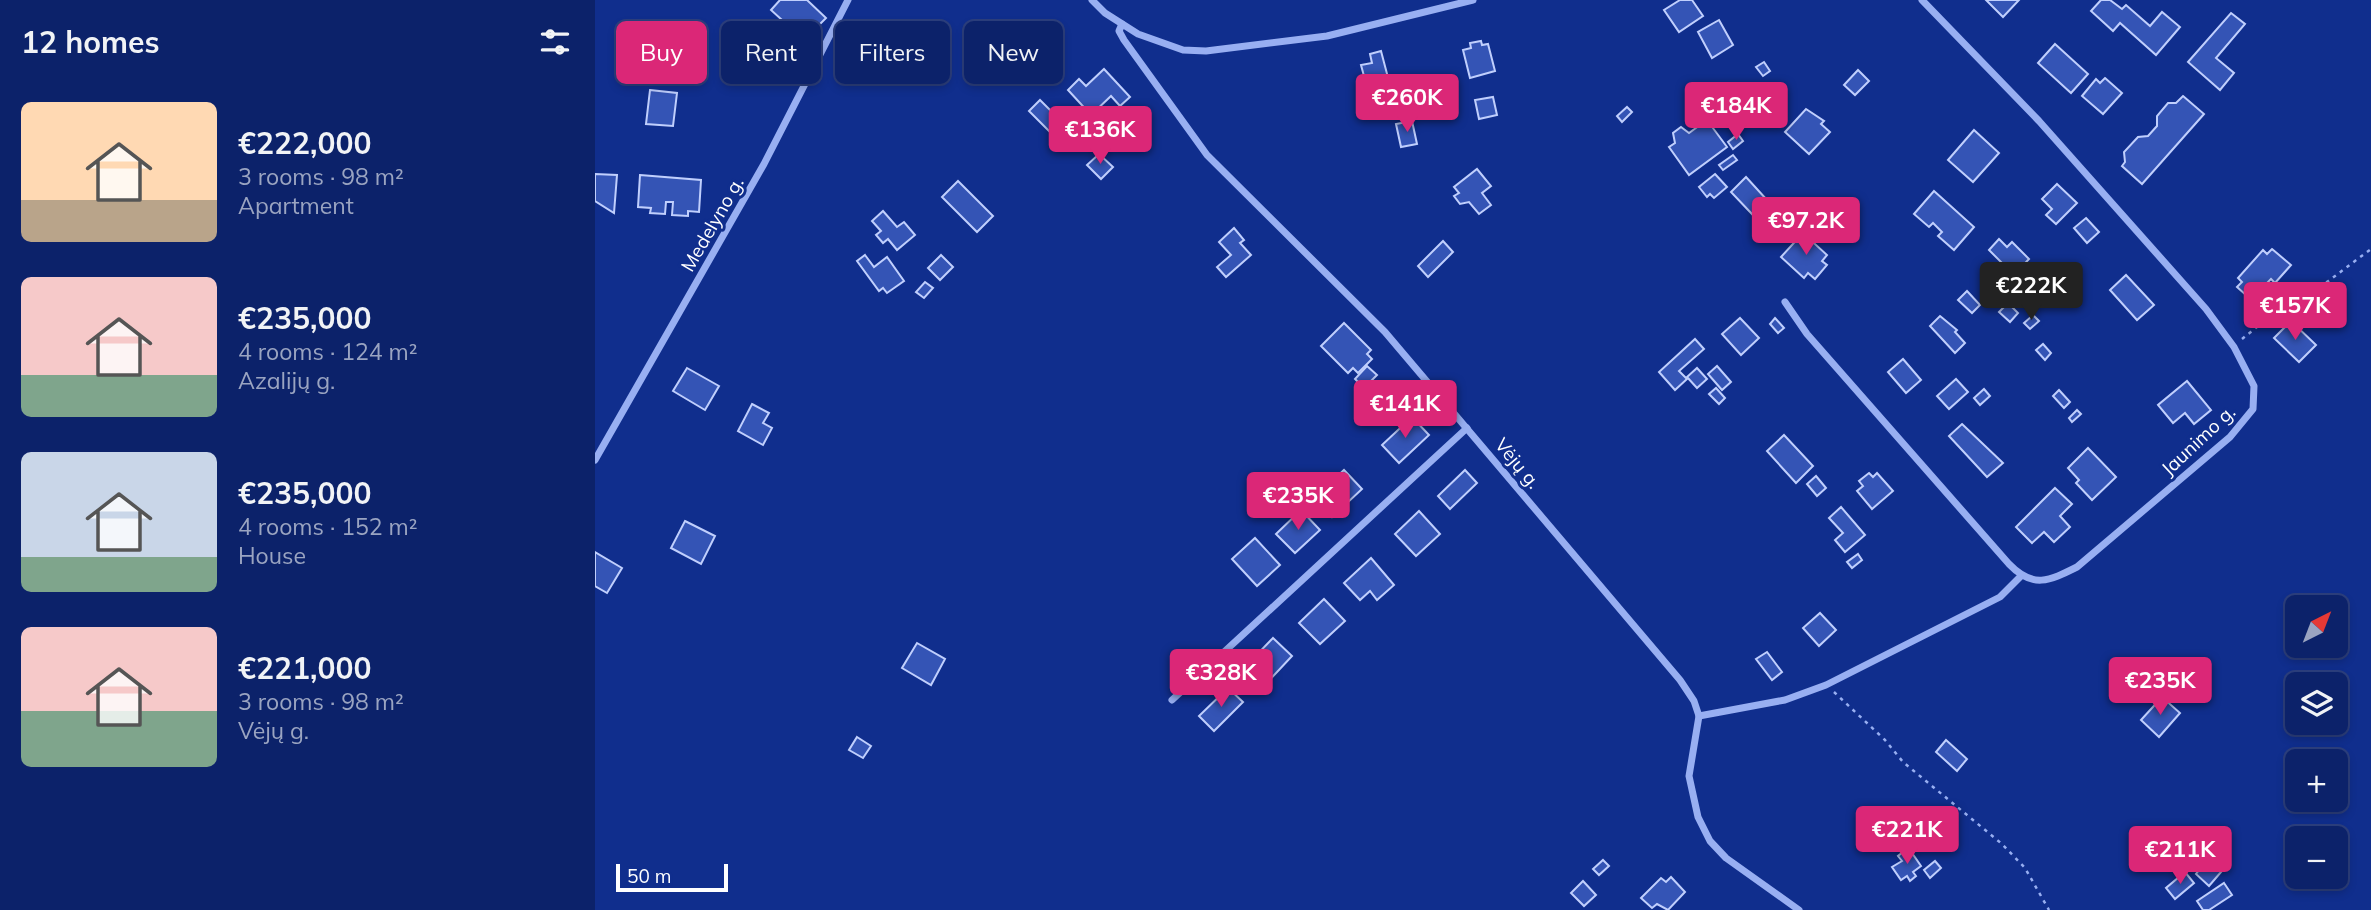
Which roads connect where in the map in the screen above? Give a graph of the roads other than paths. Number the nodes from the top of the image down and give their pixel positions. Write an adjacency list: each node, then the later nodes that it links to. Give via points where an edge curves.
1 (848, 0): 8 (street, Medelyno g., via 764,164)
2 (1092, 0): 5 (street)
3 (1473, 0): 5 (street, via 1328,36 1206,51 1161,44)
4 (1921, 0): 9 (street, Jaunimo g., via 2083,169 2207,309 2254,386 2253,409 2230,437 2077,567 2054,579 2037,581)
5 (1122, 24): 7 (street, Vėjų g., via 1119,31 1137,60 1207,155 1385,332)
6 (1785, 302): 9 (street, via 1807,334)
7 (1467, 428): 10 (street); 11 (street, Vėjų g., via 1680,680)
8 (595, 460)
9 (2021, 576): 11 (street, via 2010,590 1976,611 1826,685 1784,700)
10 (1172, 700)
11 (1699, 716): 12 (street, via 1689,776 1704,829 1726,858)
12 (1799, 910)

